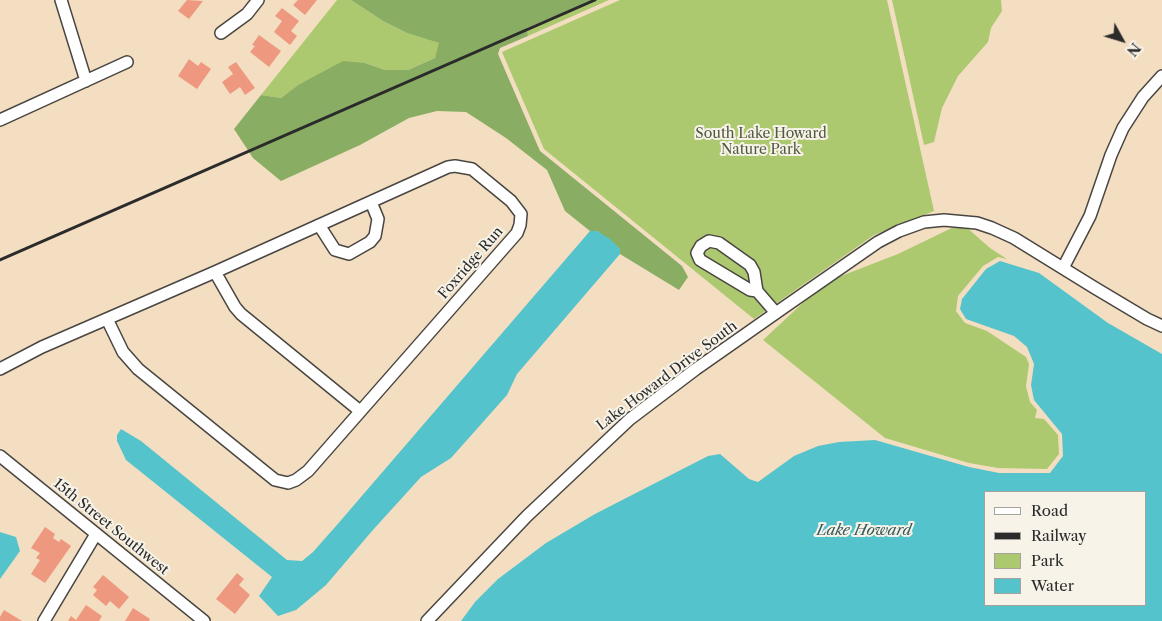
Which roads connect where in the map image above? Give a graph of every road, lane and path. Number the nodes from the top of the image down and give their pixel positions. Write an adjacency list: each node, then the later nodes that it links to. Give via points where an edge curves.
1 (61, 0): 6 (street)
2 (258, 0): 3 (street, via 247,14)
3 (220, 33)
4 (127, 62): 6 (street)
5 (1162, 76): 10 (street, via 1143,97 1123,128 1090,216)
6 (86, 81): 7 (street)
7 (0, 120)
8 (371, 202): 9 (street, Foxridge Run); 9 (street, via 378,219 375,236 349,254 335,250); 17 (street, Foxridge Run, via 455,166 472,169 511,201 521,214 517,233)
9 (318, 225): 11 (street, Foxridge Run)
10 (1062, 268): 13 (street, Lake Howard Drive South, via 992,228 961,220 937,220 915,225 878,242); 15 (street, Lake Howard Drive South)
11 (215, 272): 14 (street, Foxridge Run); 17 (street, via 241,314)
12 (757, 291): 12 (street, via 750,265 720,243 709,241 696,253 700,260); 13 (street)
13 (776, 313): 22 (street, Lake Howard Drive South, via 630,420 527,516)
14 (107, 319): 16 (street, Foxridge Run, via 32,351); 17 (street, Foxridge Run, via 123,352 138,369 275,480 288,483 302,476)
15 (1162, 326)
16 (0, 369)
17 (360, 411)
18 (0, 456): 19 (street, 15th Street Southwest)
19 (96, 534): 20 (street); 21 (street, 15th Street Southwest)
20 (44, 621)
21 (204, 621)
22 (427, 621)

